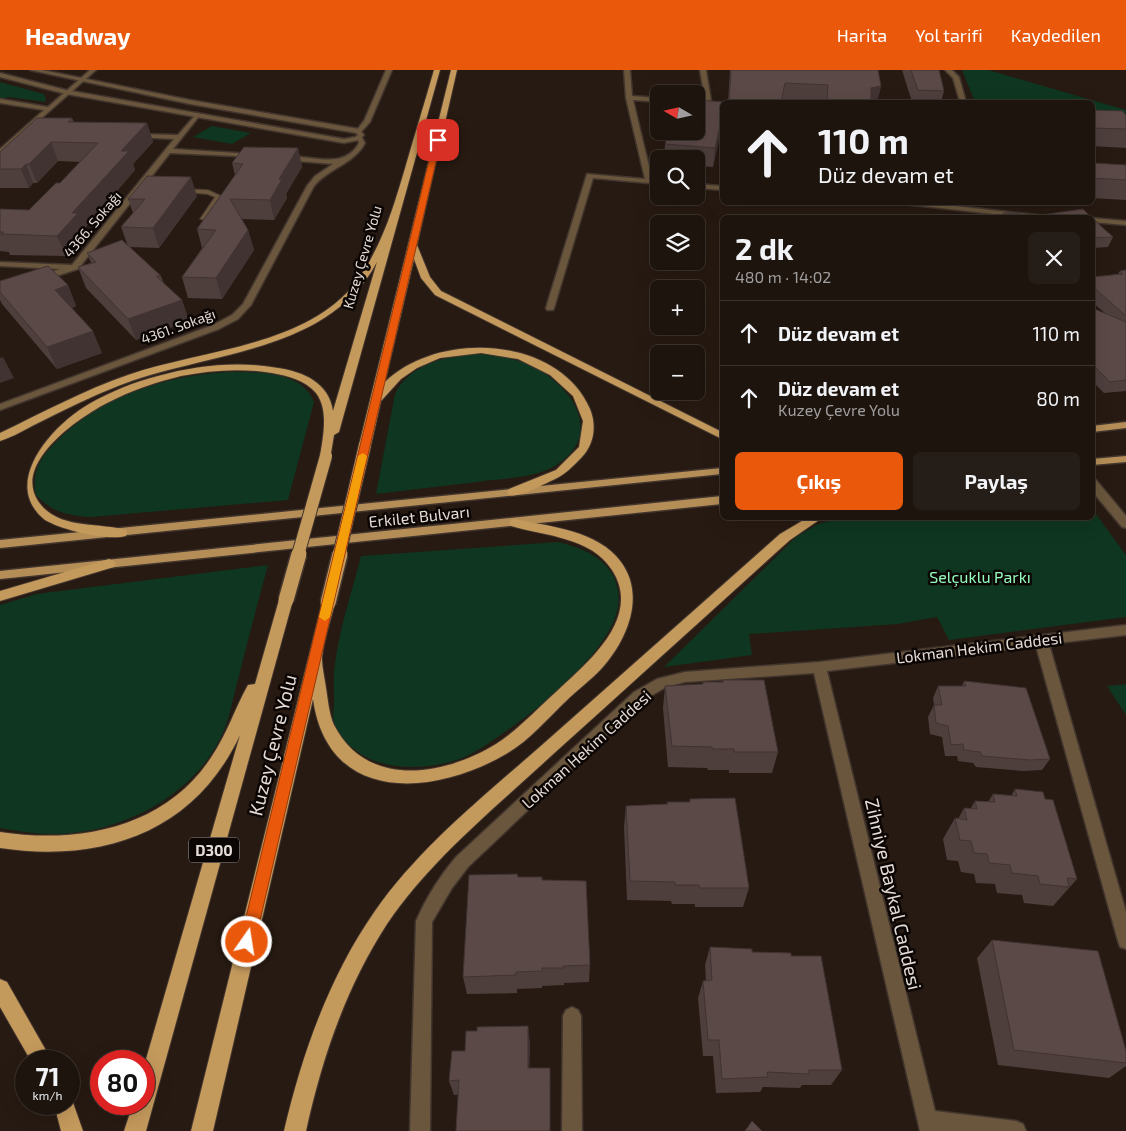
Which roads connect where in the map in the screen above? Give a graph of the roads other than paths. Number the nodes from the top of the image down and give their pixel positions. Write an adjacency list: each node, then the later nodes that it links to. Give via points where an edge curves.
1 (32, 70): 10 (street)
2 (93, 70): 10 (street)
3 (388, 70): 23 (street, via 368,122)
4 (437, 70): 44 (highway, Kuzey Çevre Yolu / D300)
5 (454, 70): 45 (highway)
6 (626, 70): 12 (street)
7 (703, 70): 19 (street)
8 (948, 70): 14 (street, via 956,77)
9 (0, 76): 11 (street)
10 (81, 81): 11 (street); 23 (street)
11 (66, 92): 18 (street); 20 (street)
12 (629, 98): 13 (street); 16 (street)
13 (650, 99)
14 (962, 100)
15 (0, 101): 18 (street)
16 (631, 107): 17 (street); 31 (street)
17 (640, 107)
18 (48, 109): 21 (street)
19 (710, 113)
20 (197, 115): 23 (street, via 344,141); 25 (street, 4366. Sokağı)
21 (25, 129): 22 (street); 26 (street)
22 (35, 130)
23 (359, 134): 30 (street, 4361. Sokağı, via 362,143 359,150)
24 (131, 135): 25 (street)
25 (179, 137): 27 (street, 4366. Sokağı)
26 (2, 150)
27 (168, 151): 28 (street); 35 (street, 4366. Sokağı)
28 (263, 157)
29 (272, 158): 30 (street)
30 (338, 162): 51 (street, 4361. Sokağı, via 310,184 247,305 235,317)
31 (649, 181): 49 (street, via 590,176)
32 (705, 187): 33 (street)
33 (720, 188)
34 (173, 191): 41 (lane, via 208,192 218,196)
35 (135, 192): 36 (lane); 47 (street, 4366. Sokağı)
36 (145, 192)
37 (916, 205): 39 (street)
38 (1000, 205): 39 (street)
39 (1003, 212): 40 (street)
40 (1032, 215)
41 (203, 219)
42 (1095, 220): 43 (street)
43 (1126, 223)
44 (391, 226): 55 (highway, via 356,288 332,309 306,324 267,340 132,377); 56 (highway, Kuzey Çevre Yolu / D300)
45 (413, 246): 50 (highway); 54 (highway, via 426,278 438,292)
46 (0, 264): 47 (street)
47 (75, 267): 48 (street, 4366. Sokağı)
48 (28, 282)
49 (550, 308)
50 (375, 405): 61 (highway, via 384,389 400,374 444,354 475,350 506,352 524,356 551,369 568,382 584,404 590,421 588,443 577,458 560,472 539,484); 74 (highway, Kuzey Çevre Yolu, bridge)
51 (0, 408)
52 (1126, 425): 53 (main road)
53 (1095, 429)
54 (720, 435)
55 (0, 437)
56 (326, 456): 66 (highway, via 329,427 326,399 317,386 299,376 257,368 217,368 177,374 133,387 86,410 59,430 35,457 26,480 32,503 46,515 86,529); 73 (highway, Kuzey Çevre Yolu / D300, bridge)
57 (1126, 459): 58 (main road)
58 (1095, 462)
59 (720, 471): 61 (main road, Erkilet Bulvarı)
60 (1095, 487): 65 (street)
61 (513, 492): 66 (main road, Erkilet Bulvarı)
62 (720, 500): 64 (main road, Erkilet Bulvarı)
63 (813, 520): 88 (highway, via 785,536 425,862 381,918 355,964 320,1044)
64 (515, 523): 68 (main road, Erkilet Bulvarı); 74 (highway, via 595,545 619,568 628,597 624,619 599,661 503,748 466,768 426,777 393,776 368,770 343,752 326,725)
65 (1126, 524)
66 (122, 532): 67 (main road, Erkilet Bulvarı)
67 (0, 544)
68 (110, 564): 69 (main road, Erkilet Bulvarı); 70 (highway)
69 (0, 575)
70 (0, 596)
71 (1126, 630): 72 (street, Lokman Hekim Caddesi)
72 (1041, 640): 75 (street, Lokman Hekim Caddesi); 77 (street)
73 (270, 652): 76 (highway, via 219,759 202,782 174,807 136,828 94,841 48,845); 81 (highway, Kuzey Çevre Yolu / D300)
74 (315, 659): 87 (highway, Kuzey Çevre Yolu)
75 (819, 667): 84 (street, Zihniye Baykal Caddesi); 89 (street, Lokman Hekim Caddesi, via 685,677 650,689 456,868 424,921)
76 (0, 840)
77 (1126, 941)
78 (0, 989): 80 (highway)
79 (572, 1016): 90 (street)
80 (36, 1050)
81 (155, 1059)
82 (67, 1115): 85 (highway)
83 (139, 1115): 86 (highway, Kuzey Çevre Yolu / D300)
84 (929, 1126): 91 (street)
85 (72, 1131)
86 (135, 1131)
87 (202, 1131)
88 (294, 1131)
89 (420, 1131)
90 (572, 1131)
91 (1016, 1131)

